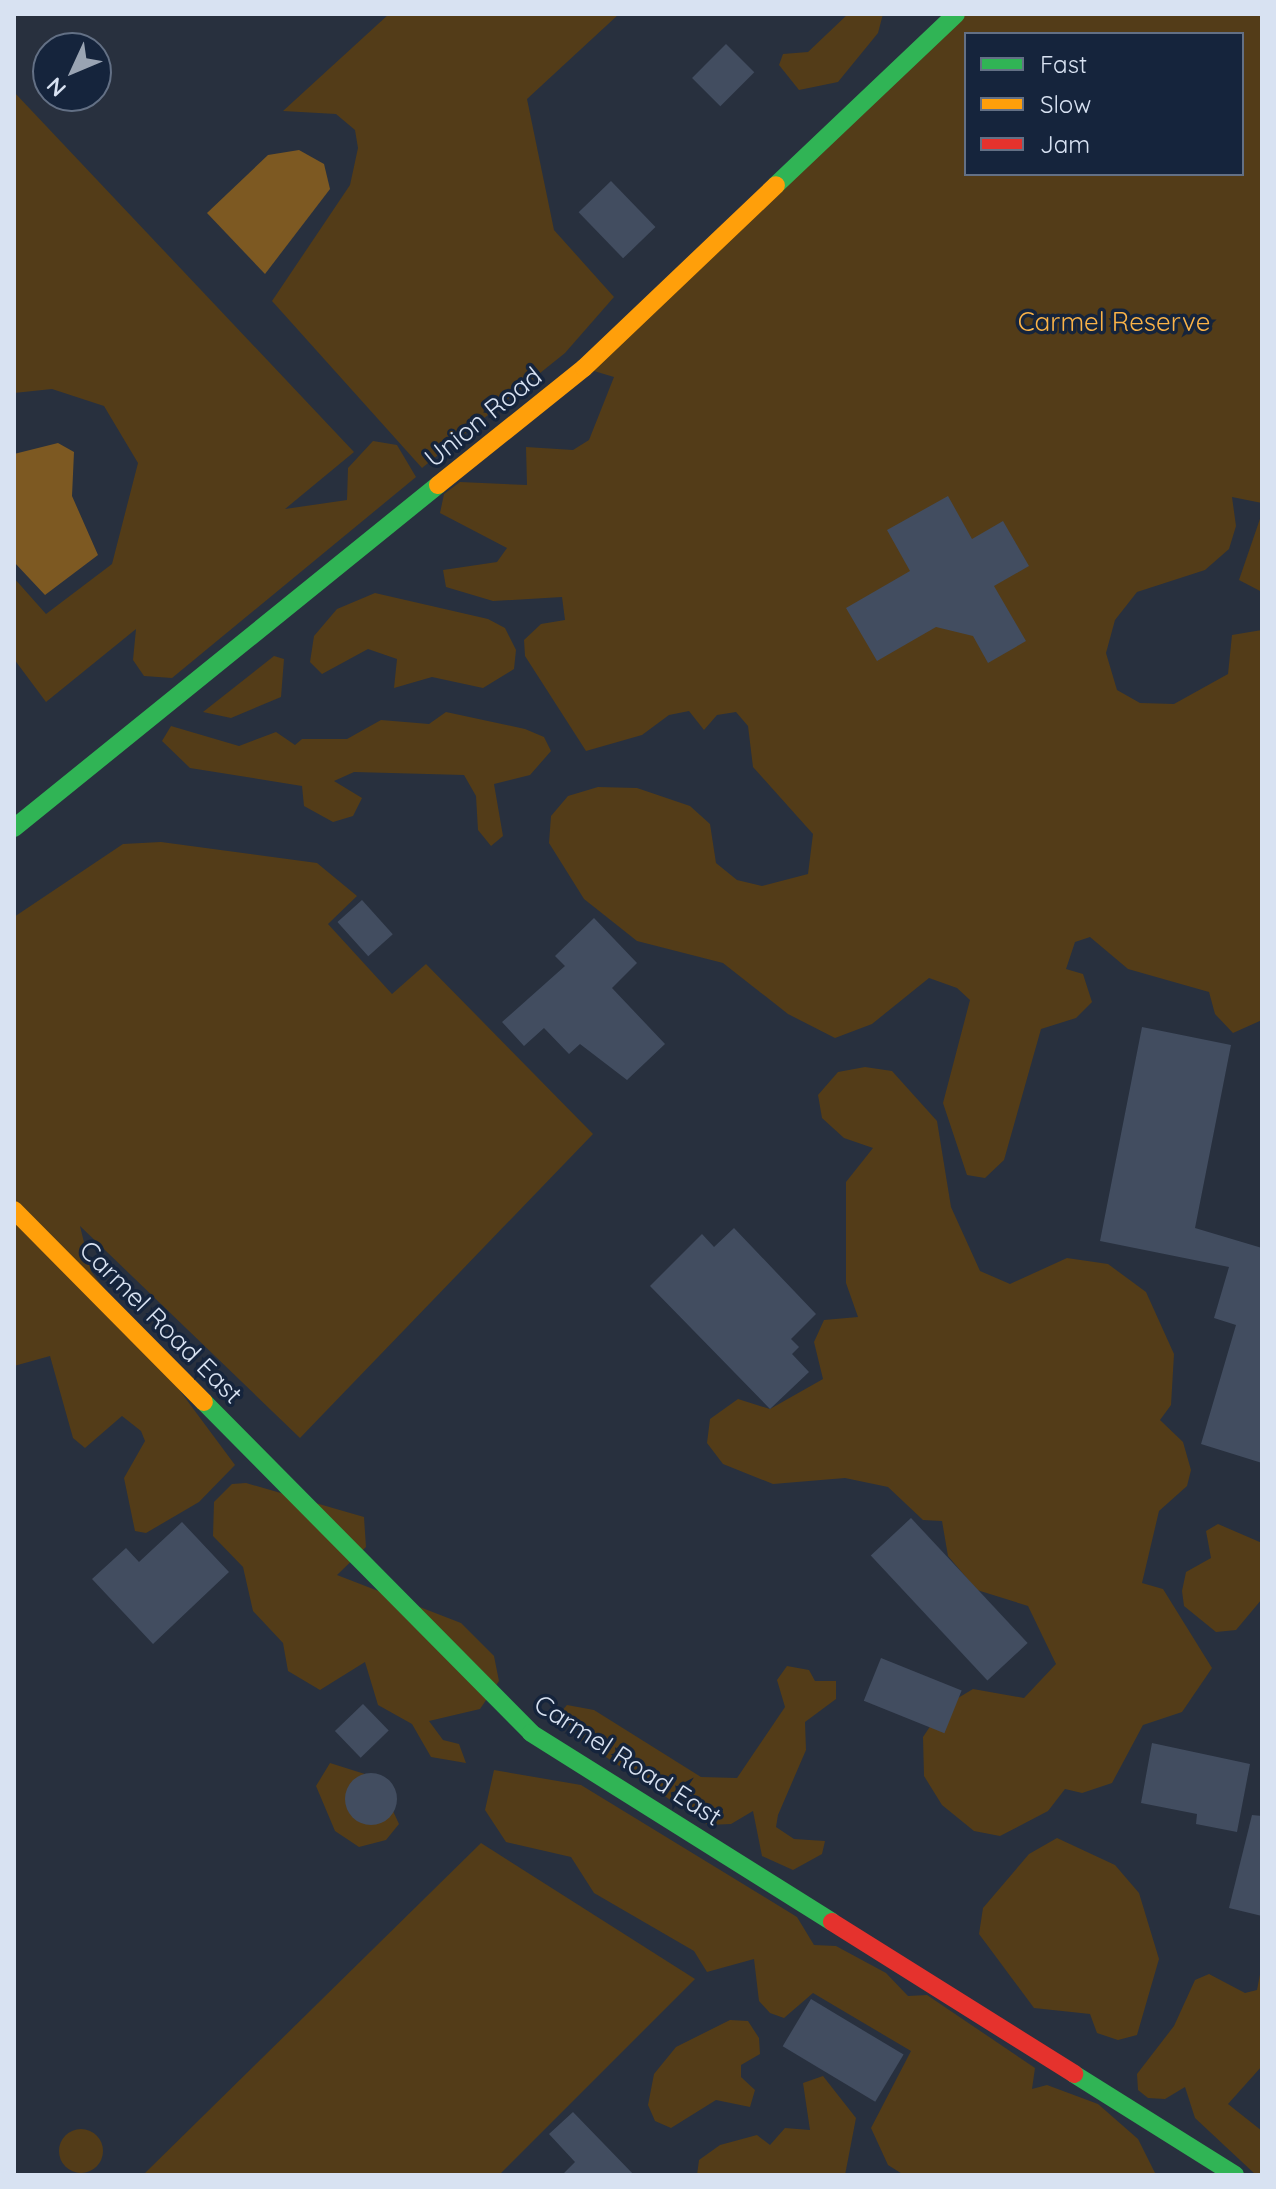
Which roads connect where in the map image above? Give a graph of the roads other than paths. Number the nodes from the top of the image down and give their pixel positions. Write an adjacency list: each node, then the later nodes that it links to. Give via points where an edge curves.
1 (956, 14): 2 (street, Union Road, via 584,368)
2 (14, 828)
3 (14, 1210): 4 (street, Carmel Road East, via 531,1733)
4 (1235, 2175)

